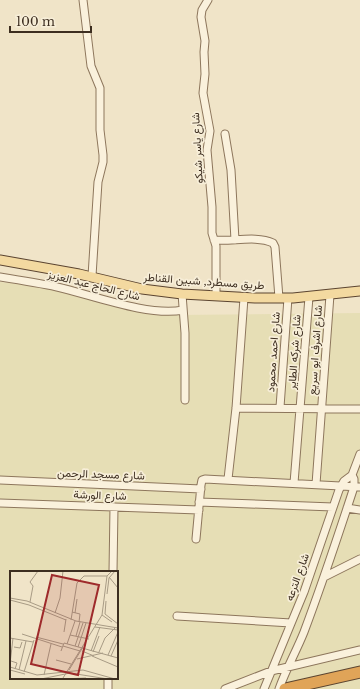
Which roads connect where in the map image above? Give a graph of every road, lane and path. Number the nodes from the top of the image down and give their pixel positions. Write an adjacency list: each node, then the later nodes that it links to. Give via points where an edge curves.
1 (83, 0): 7 (street, via 91,66 100,88 103,154 98,182)
2 (208, 0): 4 (street, شارع ياسر شيكو, via 201,17 205,39 204,92 209,126 207,150)
3 (225, 134): 5 (street)
4 (214, 240): 5 (street); 12 (street, شارع ياسر شيكو)
5 (236, 240): 15 (street, شارع احمد محمود, via 252,239 273,243)
6 (0, 260): 7 (main road, طريق مسطرد, شبين القناطر)
7 (92, 276): 11 (main road, طريق مسطرد, شبين القناطر)
8 (0, 277): 16 (street, شارع الحاج عبد العزيز, via 58,287 139,308 171,312)
9 (360, 291): 10 (main road, طريق مسطرد, شبين القناطر)
10 (330, 295): 13 (main road, طريق مسطرد, شبين القناطر); 20 (street, شارع اشرف ابو سريع)
11 (182, 296): 12 (main road, طريق مسطرد, شبين القناطر); 16 (street)
12 (216, 296): 14 (main road, طريق مسطرد, شبين القناطر)
13 (309, 297): 15 (main road, طريق مسطرد, شبين القناطر); 19 (street, شارع شركه الطاير)
14 (244, 298): 15 (main road, طريق مسطرد, شبين القناطر); 21 (street)
15 (283, 298): 18 (street, شارع احمد محمود)
16 (183, 308): 17 (street, via 186,333)
17 (185, 400)
18 (280, 407): 19 (street); 21 (street)
19 (300, 407): 20 (street); 27 (street, شارع شركه الطاير)
20 (322, 407): 22 (street); 28 (street, شارع اشرف ابو سريع)
21 (236, 408): 25 (street)
22 (360, 408)
23 (360, 454): 24 (street, شارع الترعه)
24 (352, 475): 29 (street, شارع الترعه); 30 (street)
25 (228, 479): 27 (street); 31 (street, via 202,480)
26 (0, 480): 31 (street, شارع مسجد الرحمن)
27 (294, 483): 28 (street)
28 (316, 484): 29 (street)
29 (342, 486): 30 (street); 35 (street, شارع الترعه)
30 (357, 487): 38 (street)
31 (201, 489): 32 (street)
32 (199, 502): 35 (street); 36 (street)
33 (0, 503): 34 (street, شارع الورشة)
34 (114, 507): 36 (street, شارع الورشة); 41 (street)
35 (333, 509): 38 (street); 44 (street, شارع الترعه)
36 (199, 510): 39 (street)
37 (360, 510): 38 (street)
38 (346, 511): 42 (street)
39 (196, 539)
40 (360, 559): 42 (street)
41 (113, 571)
42 (326, 576): 46 (street)
43 (177, 616): 44 (street)
44 (291, 624): 47 (street, شارع الترعه)
45 (360, 650): 46 (street)
46 (288, 667): 47 (street); 51 (street)
47 (271, 671): 49 (street); 50 (street, شارع الترعه)
48 (360, 672): 52 (highway)
49 (225, 689)
50 (264, 689)
51 (279, 689)
52 (285, 689)

